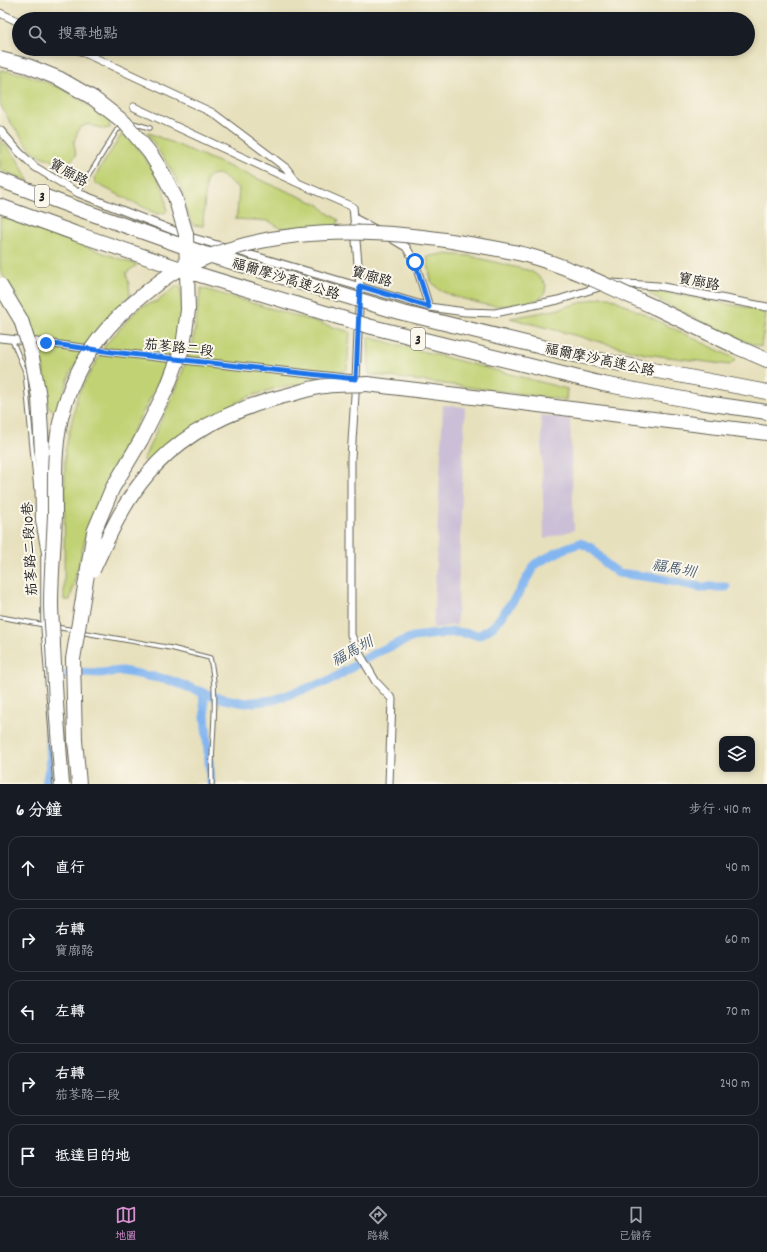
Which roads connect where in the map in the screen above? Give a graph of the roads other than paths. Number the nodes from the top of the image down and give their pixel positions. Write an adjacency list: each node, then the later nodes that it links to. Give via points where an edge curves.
1 (0, 13): 2 (street)
2 (12, 19)
3 (91, 56): 9 (street, via 213,113 286,168)
4 (0, 59): 29 (highway, bridge, via 28,66 60,80 93,98 125,123 150,153 163,174 175,197 186,234 188,310 183,346 167,388 141,440 112,489 94,532)
5 (134, 107): 9 (street)
6 (150, 128): 10 (lane, via 133,123 117,130)
7 (0, 130): 10 (street, 寶廍路, via 35,167)
8 (0, 180): 21 (highway, 福爾摩沙高速公路 / 3, bridge, via 205,254 399,312 579,356)
9 (298, 183): 12 (street, via 353,207)
10 (78, 193): 14 (street, 寶廍路, via 190,237)
11 (0, 206): 22 (highway, 福爾摩沙高速公路 / 3, bridge, via 135,254 368,326 603,384)
12 (354, 218): 14 (street); 15 (street, via 406,247 415,262)
13 (0, 285): 28 (highway, bridge, via 21,320 31,352 38,390 43,520)
14 (360, 286): 15 (street, 寶廍路); 20 (street)
15 (429, 307): 16 (street, 寶廍路, via 495,313 558,300 612,283 658,286)
16 (767, 307)
17 (0, 338): 18 (street, 茄苳路二段)
18 (12, 340): 20 (street, 茄苳路二段); 24 (lane, 茄苳路二段10巷, via 25,371)
19 (767, 360): 28 (highway, bridge, via 578,273 526,255 440,239 369,233 334,232 256,241 210,255 174,271 120,314 93,345 76,375 64,405 58,431)
20 (356, 379): 36 (street, via 351,458 351,635 376,682 392,700)
21 (767, 392)
22 (767, 412)
23 (767, 433): 29 (highway, bridge, via 367,384 324,386 257,403 237,411 198,431 172,449 147,475 112,527)
24 (36, 491)
25 (38, 507): 26 (lane, 茄苳路二段10巷)
26 (40, 531)
27 (43, 554): 31 (lane, 茄苳路二段10巷)
28 (52, 568): 33 (highway, bridge, via 54,672)
29 (84, 588): 34 (highway, bridge, via 73,659)
30 (0, 617): 31 (lane)
31 (43, 625): 32 (lane, 茄苳路二段10巷); 35 (lane, via 171,648 210,658 215,688)
32 (55, 784)
33 (62, 784)
34 (79, 784)
35 (212, 784)
36 (389, 784)

